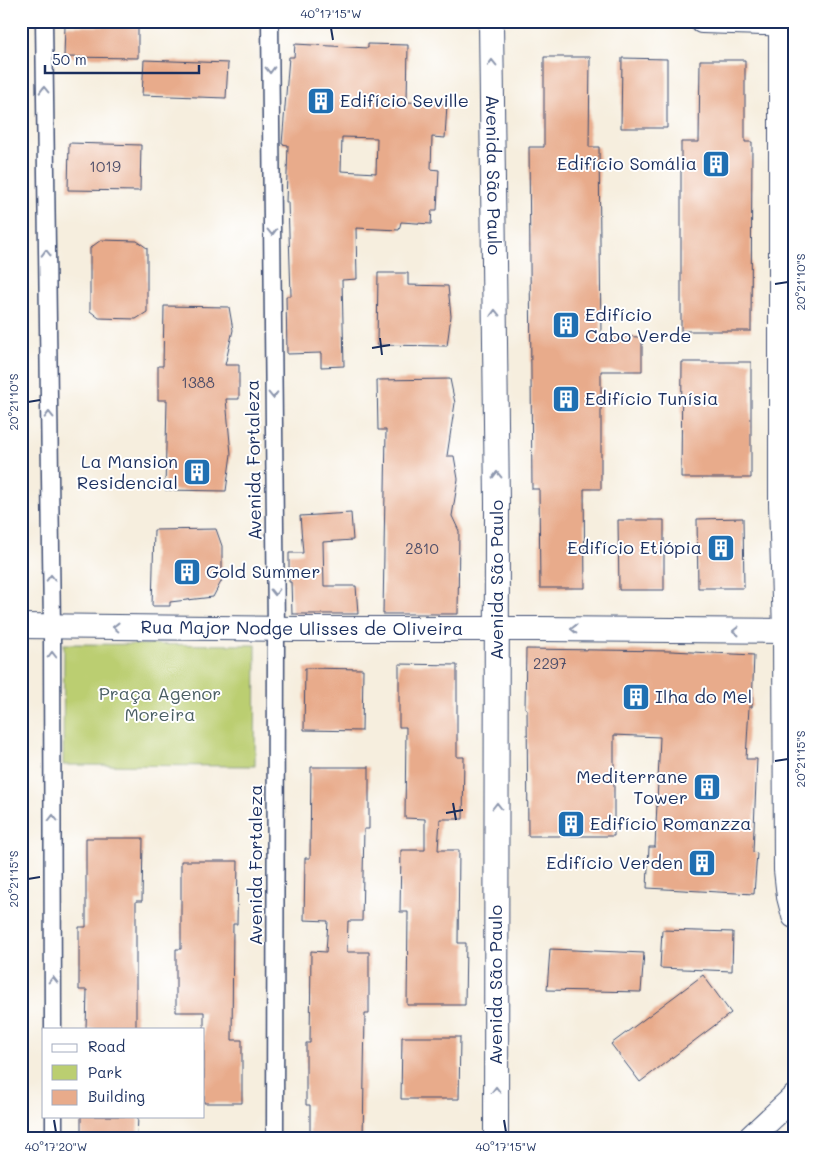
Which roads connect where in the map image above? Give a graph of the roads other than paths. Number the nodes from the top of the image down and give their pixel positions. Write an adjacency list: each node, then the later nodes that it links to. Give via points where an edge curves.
1 (44, 21): 7 (street, one-way to 1)
2 (270, 21): 8 (street, Avenida Fortaleza, one-way to 8)
3 (491, 21): 9 (main road, Avenida São Paulo, one-way to 3)
4 (702, 21): 5 (main road)
5 (786, 23): 10 (main road, via 781,503)
6 (21, 626): 7 (main road, Rua Major Nodge Ulisses de Oliveira)
7 (52, 626): 8 (main road, Rua Major Nodge Ulisses de Oliveira, one-way to 7); 12 (street, one-way to 7)
8 (276, 629): 9 (main road, Rua Major Nodge Ulisses de Oliveira); 16 (street, Avenida Fortaleza)
9 (497, 629): 10 (main road, Rua Major Nodge Ulisses de Oliveira, one-way to 9); 17 (main road, Avenida São Paulo, one-way to 9)
10 (789, 631): 11 (main road, via 786,870)
11 (794, 916)
12 (53, 1028)
13 (794, 1097): 18 (main road)
14 (54, 1118): 15 (street)
15 (54, 1139)
16 (276, 1139)
17 (496, 1139)
18 (749, 1139)

